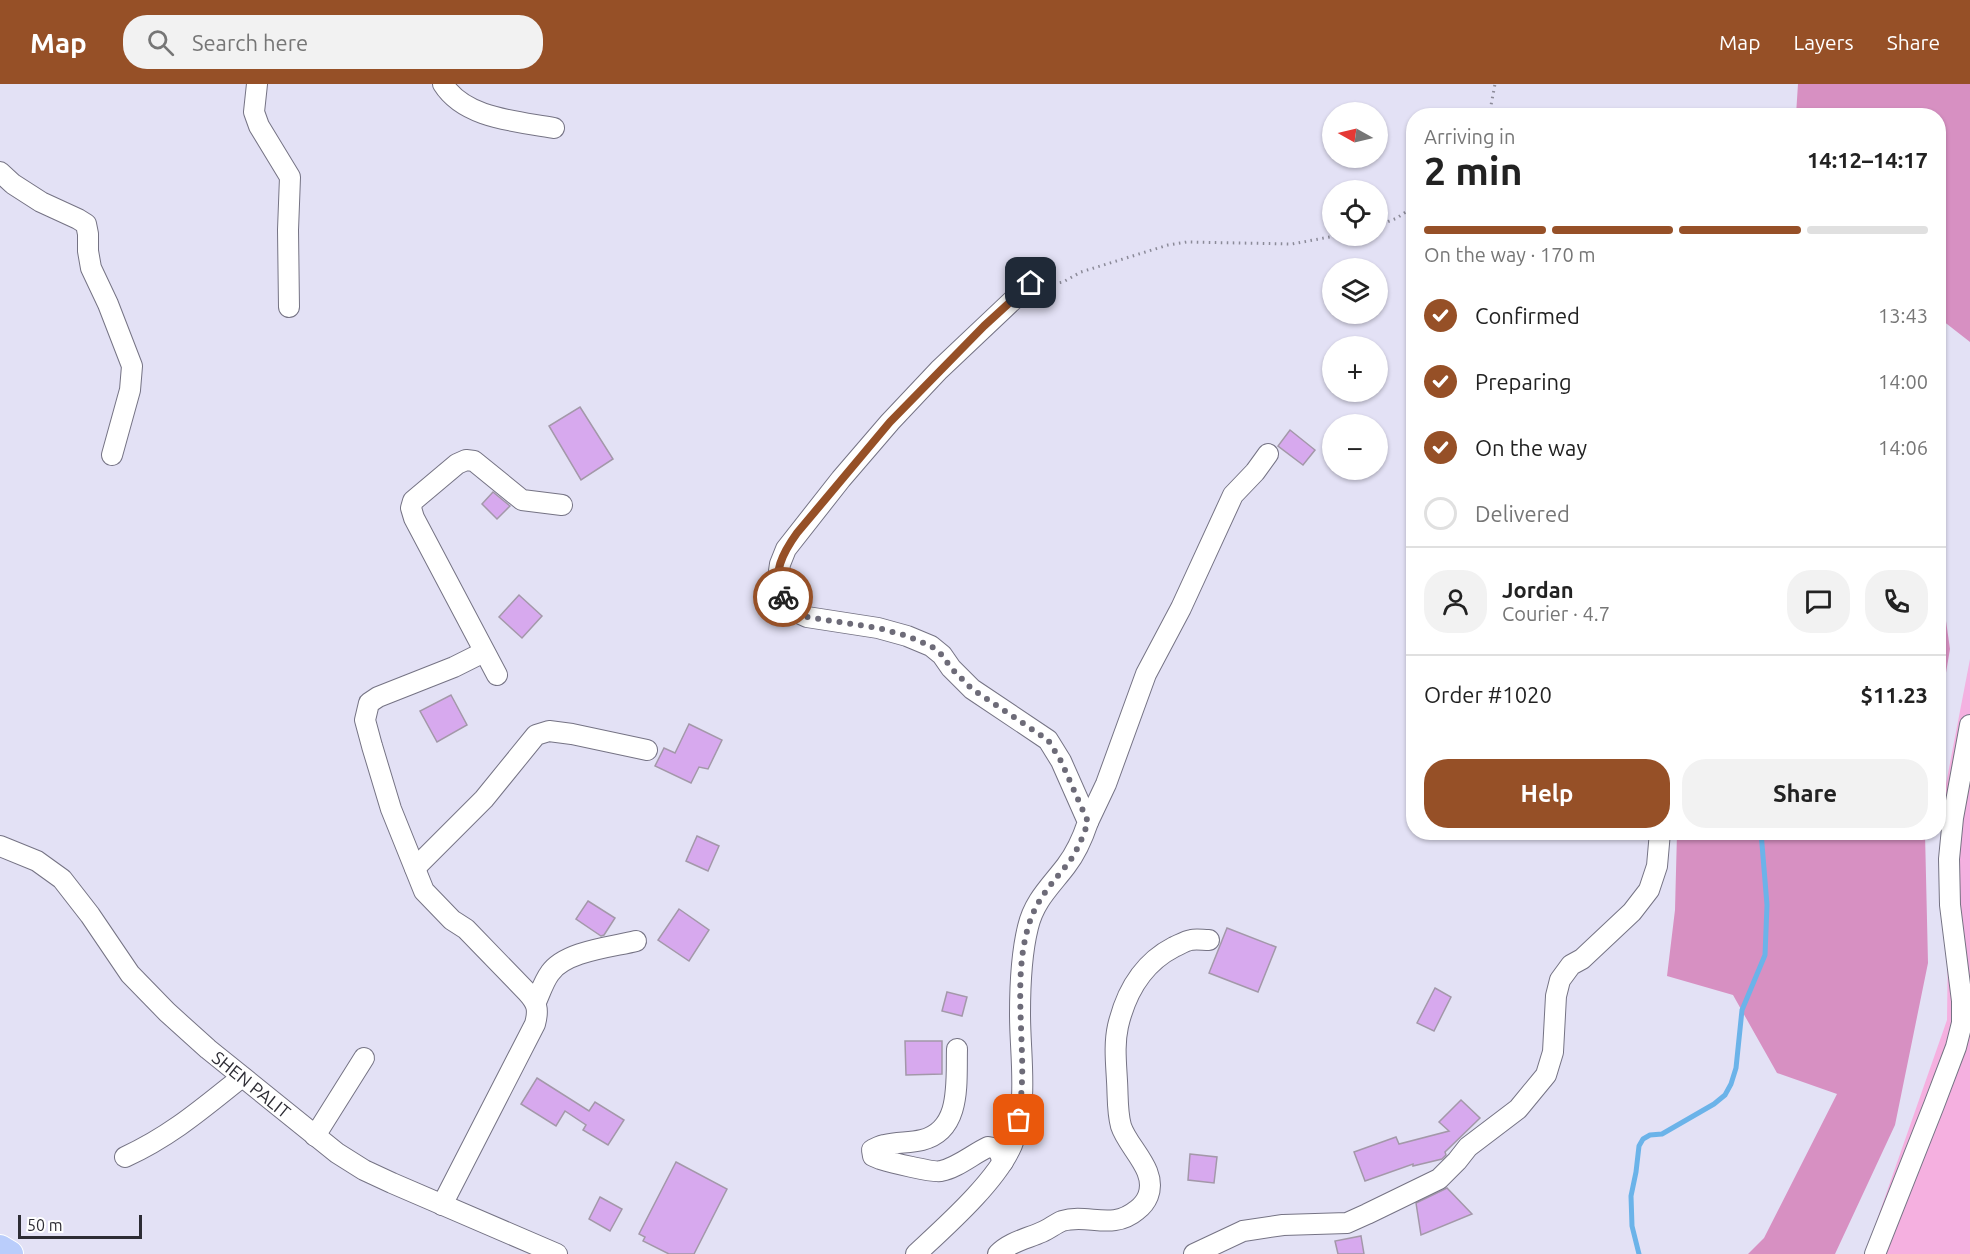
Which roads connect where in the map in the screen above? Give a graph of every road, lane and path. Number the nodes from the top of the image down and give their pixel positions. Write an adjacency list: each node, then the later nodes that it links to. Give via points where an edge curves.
1 (257, 84): 11 (street, via 254,112 290,177)
2 (443, 84): 5 (street, via 466,106 493,116)
3 (1495, 84): 4 (path)
4 (1490, 108)
5 (554, 128)
6 (0, 172): 13 (street, via 41,202 86,224 91,268 132,366 130,390)
7 (1406, 212): 8 (path)
8 (1388, 222)
9 (1322, 238): 10 (path, via 1292,244 1187,242 1081,272 1052,285)
10 (1031, 283): 19 (street, via 939,370 841,479 786,549 778,578 786,603 807,617 888,631 931,646 972,689 1048,740)
11 (289, 307)
12 (1268, 454): 19 (street, via 1233,495 1146,674)
13 (112, 455)
14 (562, 505): 15 (street, via 522,500 474,461 466,460 413,501 414,518)
15 (484, 652): 16 (street); 22 (street, via 378,697 369,703 366,712 385,788)
16 (497, 675)
17 (1970, 725): 39 (street, via 1949,859 1962,1023)
18 (647, 750): 22 (street, via 572,734 549,731 536,735 483,799)
19 (1088, 822): 31 (street, via 1077,849 1048,886 1028,925 1021,980 1019,1120)
20 (1660, 840): 38 (street, via 1658,866 1649,890 1632,912 1560,980 1553,1052 1546,1074 1518,1109 1468,1147 1439,1179 1367,1214 1347,1222 1243,1231)
21 (0, 846): 28 (street, SHEN PALIT, via 37,861 62,879 130,974)
22 (415, 868): 25 (street, via 423,891 466,929)
23 (1209, 940): 37 (street, via 1191,940 1163,953 1148,966 1134,984 1118,1027 1119,1116 1147,1173 1148,1197 1130,1216 1061,1222 1012,1242)
24 (636, 941): 25 (street, via 563,961 550,972)
25 (536, 1002): 32 (street, via 535,1024)
26 (957, 1049): 31 (street, via 956,1086 947,1125 936,1136 872,1149 873,1156 940,1172 988,1147 998,1149)
27 (364, 1058): 29 (street)
28 (242, 1077): 29 (street, SHEN PALIT); 30 (street, via 177,1128)
29 (315, 1136): 32 (street, SHEN PALIT, via 364,1170)
30 (125, 1157)
31 (1002, 1162): 36 (street)
32 (442, 1205): 35 (street, SHEN PALIT)
33 (0, 1248): 34 (main road)
34 (10, 1254)
35 (557, 1254)
36 (916, 1254)
37 (998, 1254)
38 (1194, 1254)
39 (1875, 1254)

